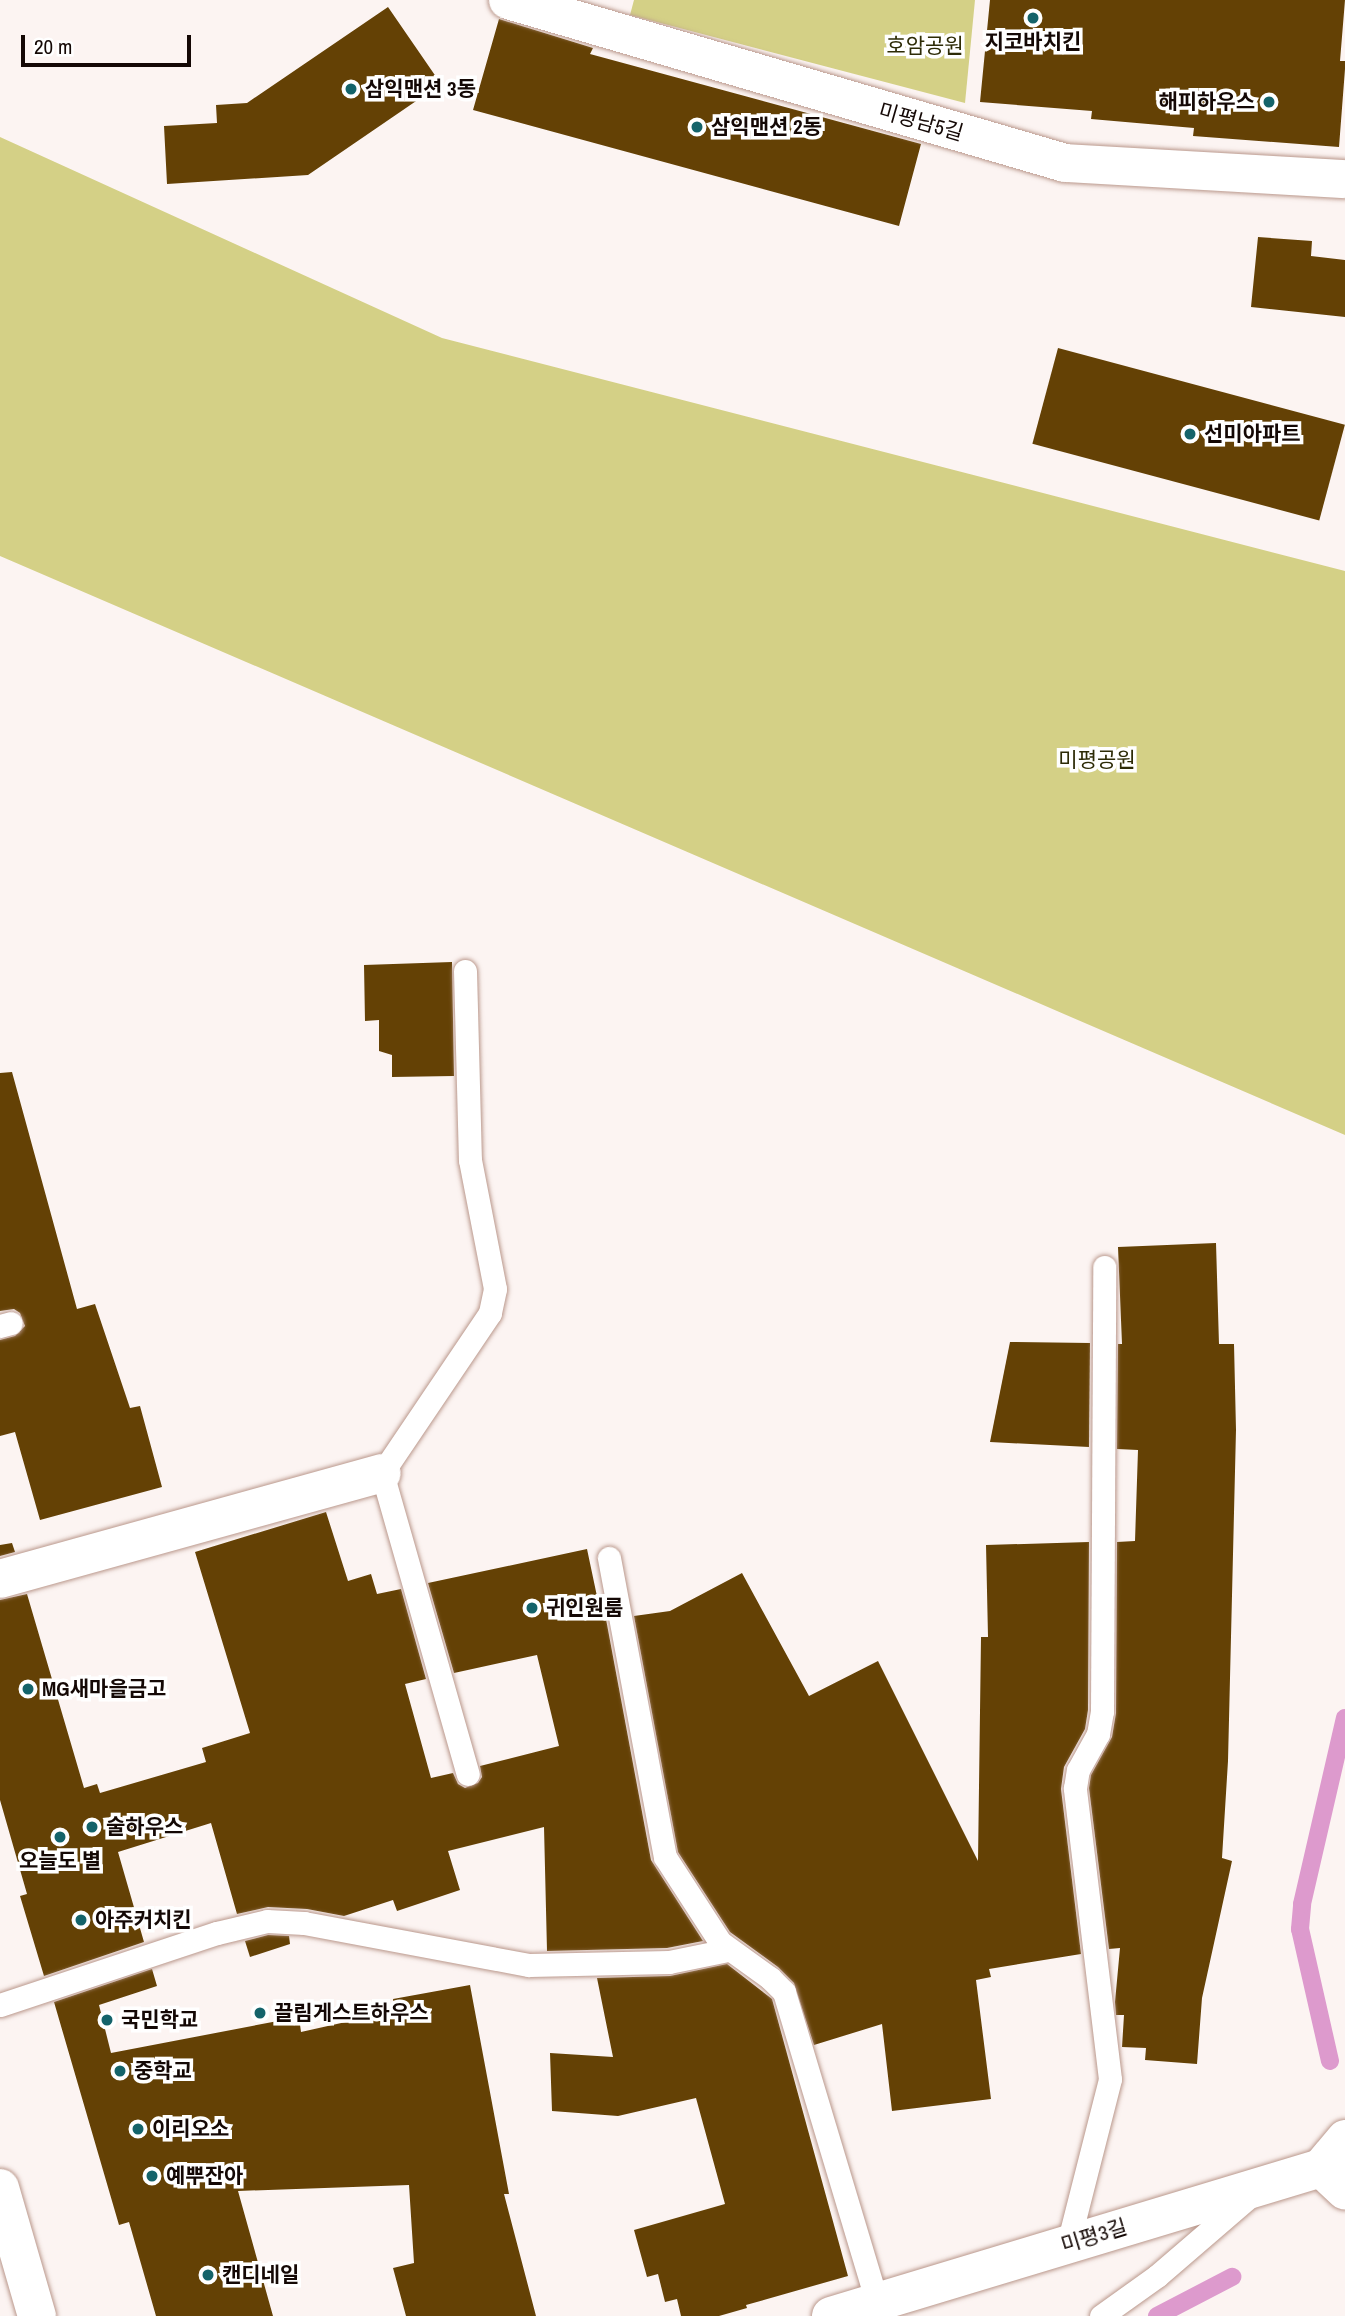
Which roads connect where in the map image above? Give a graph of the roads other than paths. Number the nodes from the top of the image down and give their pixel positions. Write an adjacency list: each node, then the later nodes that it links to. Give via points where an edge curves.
1 (508, 0): 2 (street, 미평남5길, via 1065,163)
2 (1345, 179)
3 (465, 971): 5 (lane, via 470,1160 495,1289 489,1313)
4 (1104, 1267): 15 (lane, via 1102,1711 1098,1734 1078,1770 1076,1788 1110,2080)
5 (382, 1473): 7 (street); 8 (lane)
6 (609, 1558): 9 (lane, via 659,1842 664,1857)
7 (0, 1579)
8 (468, 1774)
9 (728, 1950): 10 (lane, via 669,1962 529,1965 304,1923 267,1921 217,1933); 16 (lane, via 784,1993)
10 (0, 2005)
11 (1345, 2138): 12 (street, 미평3길)
12 (1333, 2179): 13 (street, 미평3길)
13 (1262, 2186): 15 (street, 미평3길); 19 (lane, via 1157,2276)
14 (0, 2188): 17 (street)
15 (1068, 2244): 16 (street, 미평3길)
16 (880, 2309): 18 (street, 미평3길)
17 (37, 2316)
18 (831, 2316)
19 (1101, 2316)

